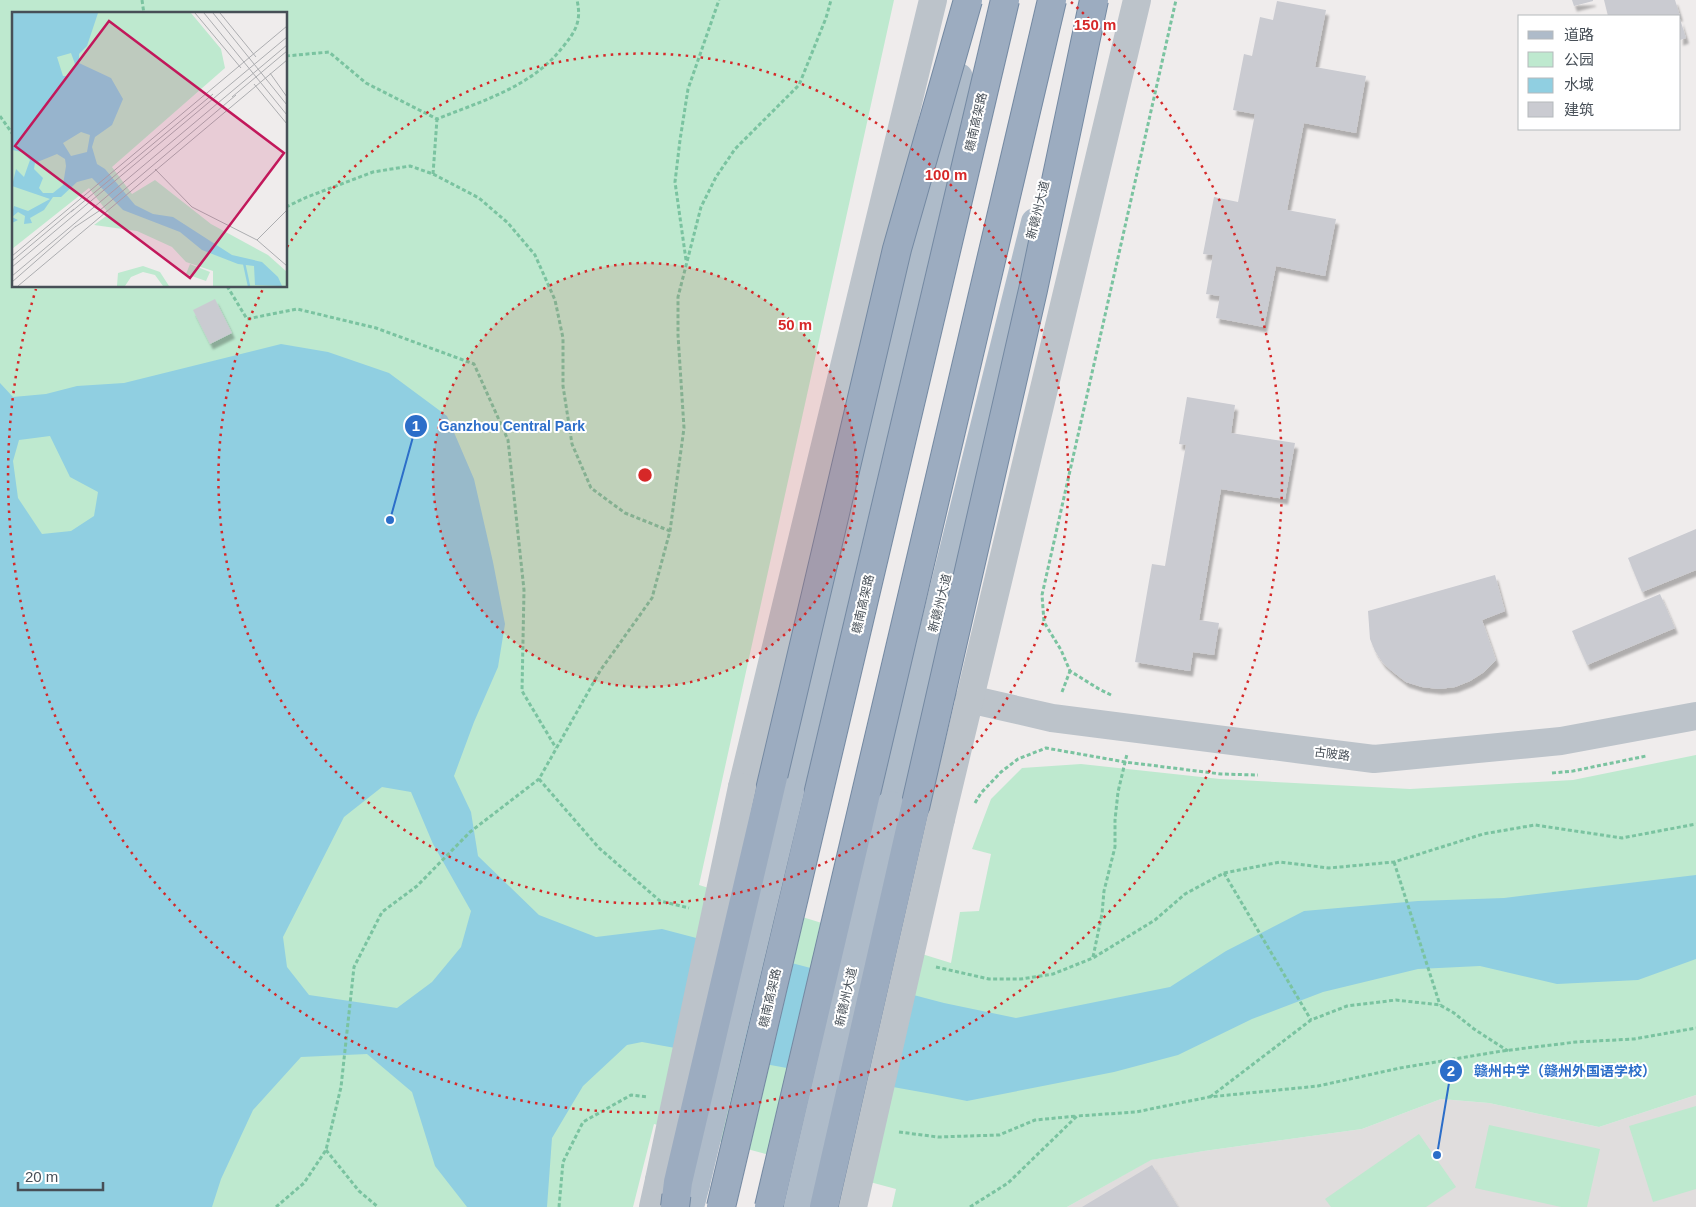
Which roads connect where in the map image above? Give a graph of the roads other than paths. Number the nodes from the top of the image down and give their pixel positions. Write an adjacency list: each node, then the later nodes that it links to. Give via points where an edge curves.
1 (933, 0): 13 (street, bridge, via 742,787)
2 (968, 0): 14 (highway, bridge, via 897,249 678,1182)
3 (977, 0): 11 (main road, bridge)
4 (1005, 0): 15 (highway, 赣南高架路, bridge)
5 (1052, 0): 16 (highway, bridge)
6 (1090, 0): 12 (main road, 新赣州大道, bridge, via 890,805)
7 (1094, 0): 12 (highway, bridge, via 1033,290)
8 (1137, 0): 9 (street)
9 (969, 699): 10 (street, 古陂路, via 1052,718 1374,759 1561,741); 17 (street, bridge)
10 (1696, 716)
11 (693, 1196)
12 (806, 1206)
13 (653, 1207)
14 (675, 1207)
15 (721, 1207)
16 (770, 1207)
17 (853, 1207)

